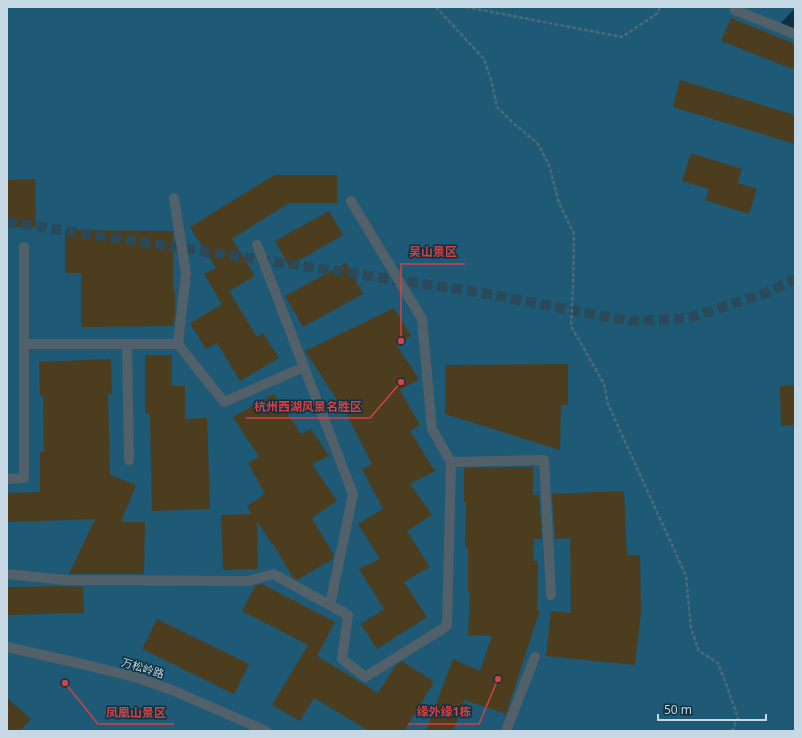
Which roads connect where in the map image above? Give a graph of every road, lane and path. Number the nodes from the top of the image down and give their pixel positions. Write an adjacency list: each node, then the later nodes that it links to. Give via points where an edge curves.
1 (436, 7): 24 (path, via 484,59 497,107 538,144 549,165 559,203 574,234 571,326 604,384 608,404 686,576 691,629 699,651 718,664 738,718)
2 (466, 7): 3 (path, via 622,37 658,13)
3 (660, 7)
4 (735, 10): 5 (street)
5 (795, 34)
6 (174, 198): 12 (street, via 186,274)
7 (351, 201): 15 (street, via 422,319 432,430)
8 (256, 244): 13 (street)
9 (24, 247): 10 (street)
10 (24, 344): 11 (street); 16 (street, via 24,478)
11 (127, 344): 12 (street); 14 (street)
12 (178, 344): 13 (street, via 224,402)
13 (304, 367): 19 (street, via 353,494)
14 (129, 460)
15 (451, 462): 18 (street, via 544,460); 19 (street, via 447,626 365,677 342,659 348,615)
16 (7, 479)
17 (7, 574): 19 (street, via 66,580 240,581 273,574)
18 (551, 595)
19 (330, 605)
20 (7, 647): 22 (street, 万松岭路, via 138,678)
21 (535, 657): 23 (street)
22 (266, 731)
23 (506, 731)
24 (732, 731)

